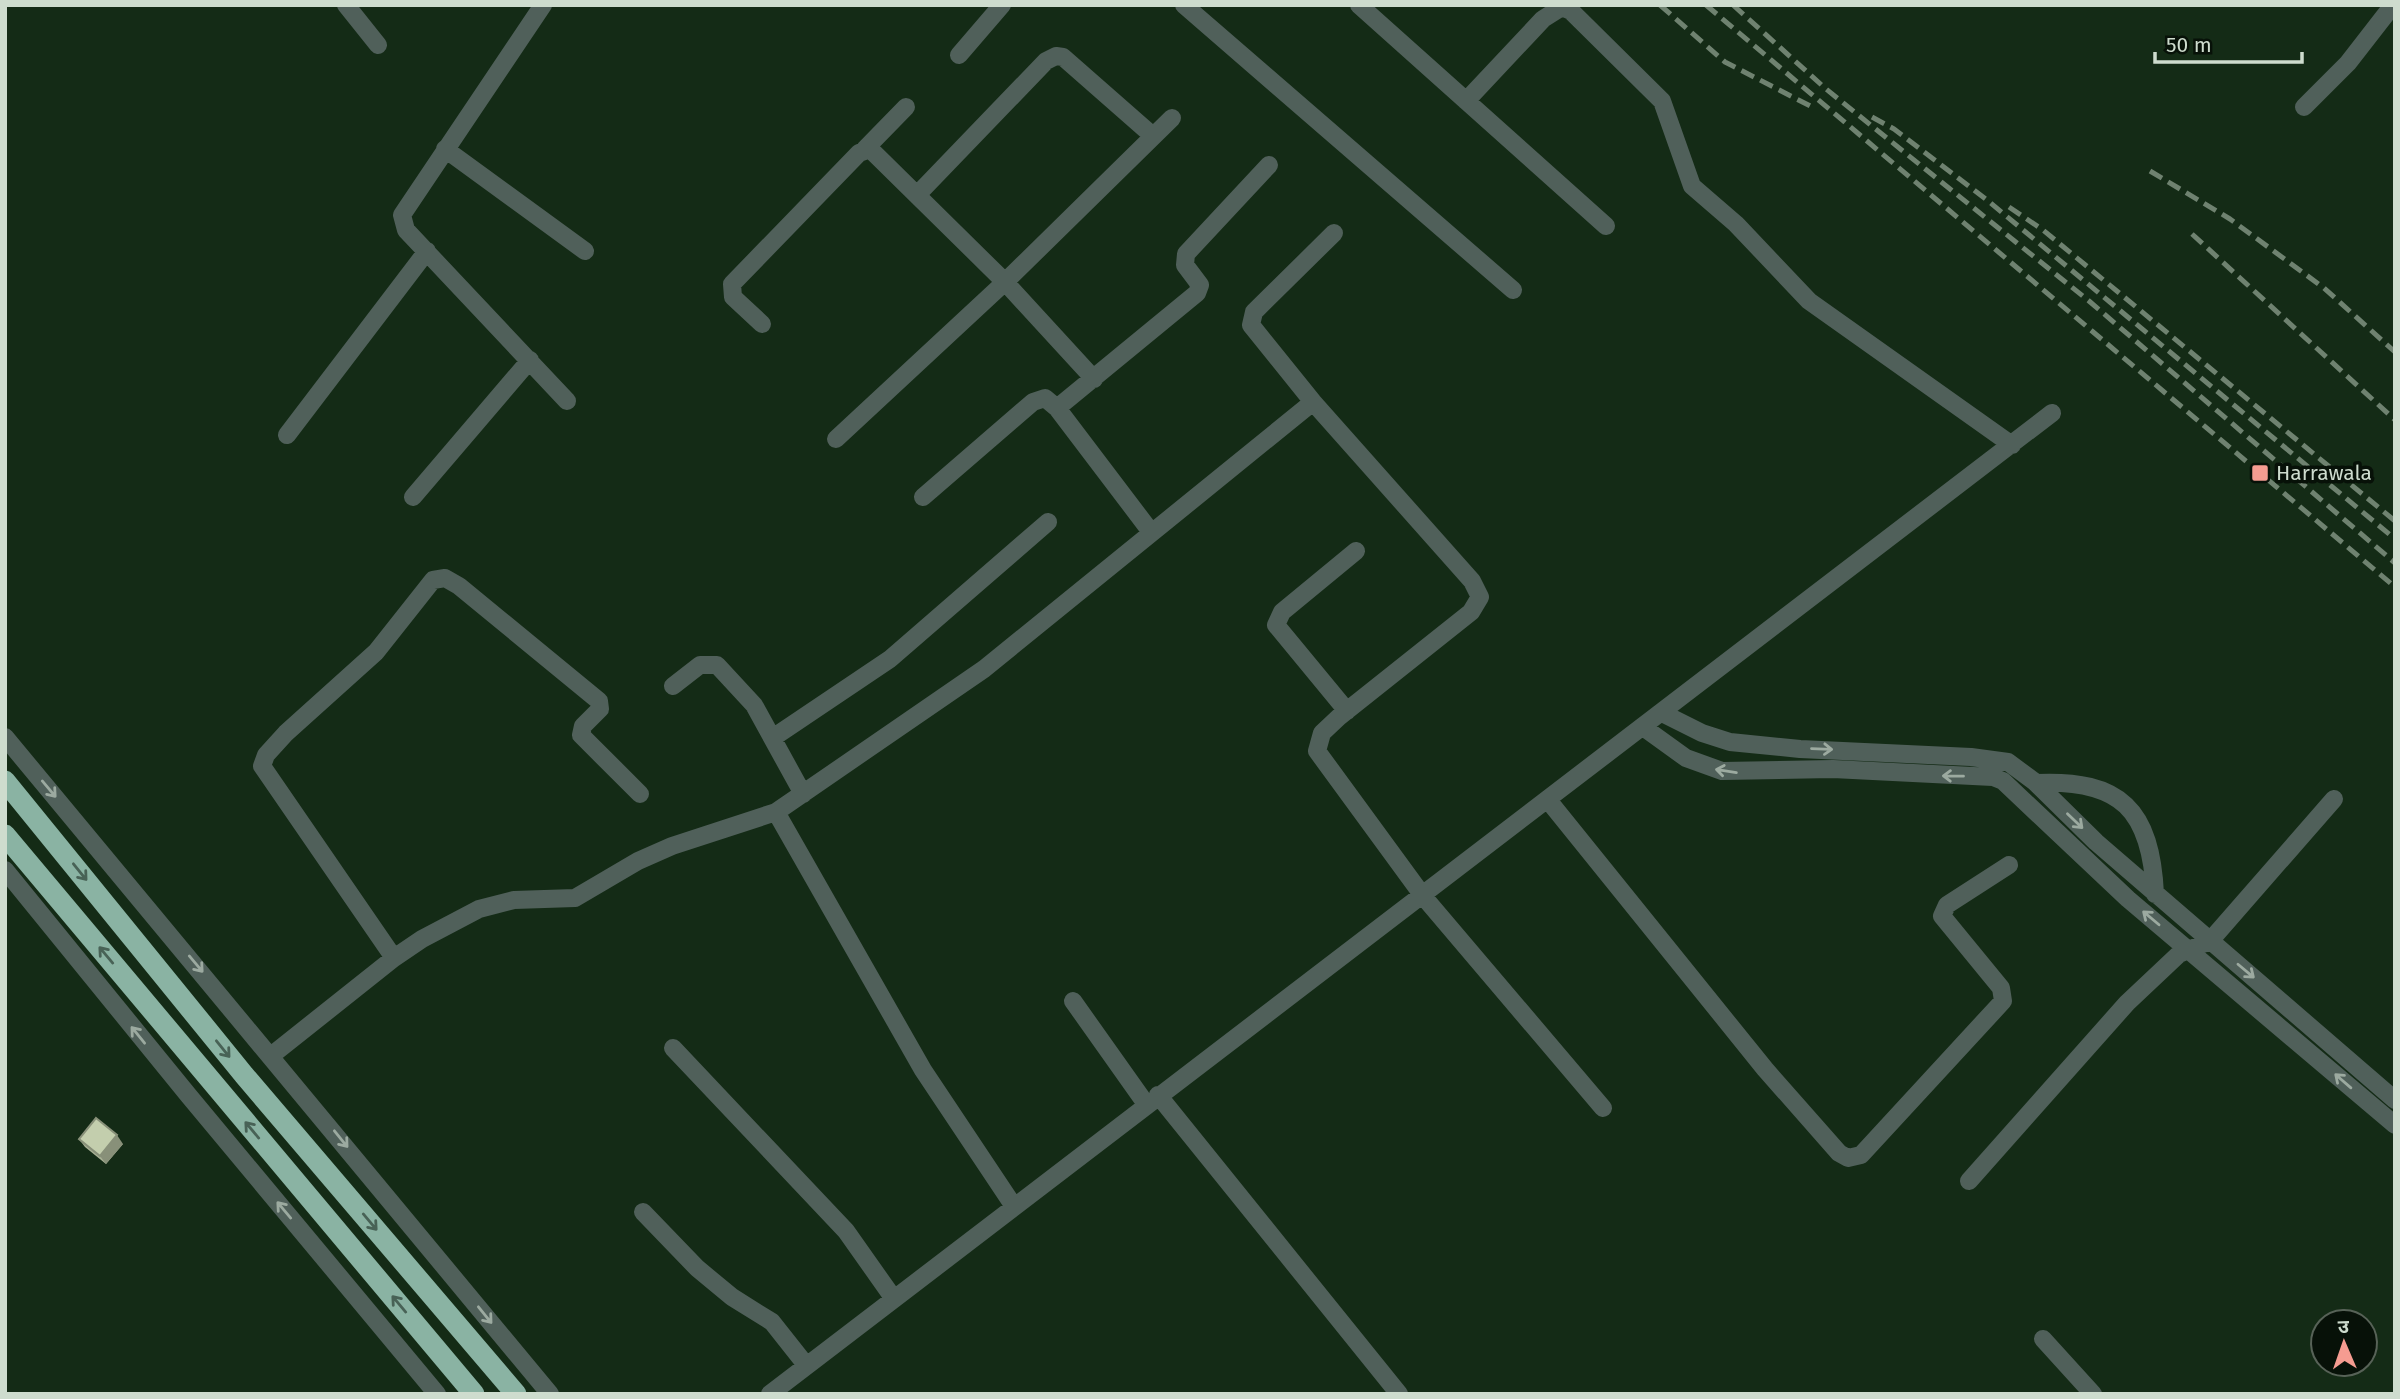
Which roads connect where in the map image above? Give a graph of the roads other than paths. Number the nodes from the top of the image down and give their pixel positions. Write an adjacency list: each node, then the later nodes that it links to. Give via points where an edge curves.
1 (346, 5): 7 (street)
2 (543, 5): 14 (street)
3 (1002, 5): 8 (street)
4 (1184, 5): 23 (street)
5 (1359, 5): 9 (street)
6 (2393, 5): 11 (street, via 2348,63)
7 (378, 45)
8 (959, 55)
9 (1466, 101): 18 (street); 33 (street, via 1543,19 1562,7 1571,10 1662,101 1692,186 1736,224 1809,301)
10 (906, 107): 15 (street)
11 (2304, 107)
12 (1172, 118): 13 (street)
13 (1153, 136): 17 (street, via 1063,57 1056,56 1034,73); 22 (street)
14 (445, 149): 20 (street, via 401,215 406,230); 21 (street)
15 (865, 149): 17 (street, via 875,152); 24 (street, via 732,284 733,297)
16 (1269, 165): 26 (street, via 1186,254 1185,265 1200,285 1198,293)
17 (917, 195): 22 (street)
18 (1606, 226)
19 (1334, 233): 28 (street, via 1250,319 1255,334)
20 (427, 251): 25 (street); 31 (street)
21 (585, 251)
22 (1005, 282): 26 (street); 32 (street)
23 (1513, 290)
24 (762, 324)
25 (530, 360): 27 (street); 34 (street)
26 (1094, 379): 29 (street)
27 (567, 401)
28 (1313, 402): 37 (street); 40 (street, via 1472,581 1480,597 1471,612)
29 (1057, 408): 35 (street, via 1039,398); 37 (street)
30 (2052, 413): 33 (street)
31 (287, 435)
32 (836, 439)
33 (2012, 445): 41 (street)
34 (413, 497)
35 (923, 497)
36 (1048, 522): 44 (street, via 900,651)
37 (1151, 533): 50 (street, via 973,678)
38 (1356, 551): 40 (street, via 1282,612 1276,625)
39 (673, 686): 44 (street, via 700,665 718,665 754,705)
40 (1347, 710): 58 (street, via 1322,733 1317,751)
41 (1662, 713): 42 (street); 45 (street, one-way to 45, via 1730,741)
42 (1643, 727): 46 (street, one-way to 42, via 1833,769 1722,771 1686,758); 52 (street)
43 (5, 737): 64 (street, one-way to 64)
44 (774, 737): 50 (street)
45 (2008, 762): 46 (street); 48 (street)
46 (2000, 780): 60 (street, one-way to 46)
47 (5, 781): 77 (highway, one-way to 77, via 244,1075)
48 (2036, 783): 57 (street, one-way to 57); 57 (street, via 2075,782 2122,803 2148,837)
49 (640, 794): 61 (street, via 581,735 583,726 600,709 599,701 459,586 445,578 433,580 371,657 286,733 262,766)
50 (803, 794): 53 (street)
51 (2334, 799): 59 (street)
52 (1548, 800): 55 (street, via 1765,1069 1847,1158 1861,1154 2003,1001 2001,988 1942,916 1947,905); 58 (street)
53 (776, 812): 61 (street, via 672,846 575,898 514,900 479,909); 70 (street, via 923,1070)
54 (5, 835): 76 (highway, one-way to 54)
55 (2009, 865)
56 (5, 870): 75 (street, one-way to 56)
57 (2155, 894): 59 (street)
58 (1423, 897): 65 (street); 67 (street)
59 (2210, 941): 60 (street); 66 (street, one-way to 66)
60 (2189, 949): 68 (street, one-way to 60); 69 (street, via 2164,965 2127,1003)
61 (394, 958): 64 (street)
62 (1073, 1001): 65 (street)
63 (673, 1048): 72 (street, via 846,1231)
64 (272, 1055): 78 (street, one-way to 78)
65 (1152, 1100): 70 (street); 80 (street)
66 (2395, 1100)
67 (1603, 1108)
68 (2395, 1125)
69 (1969, 1181)
70 (1013, 1205): 72 (street)
71 (643, 1212): 74 (street, via 697,1268 772,1322)
72 (894, 1298): 74 (street)
73 (2043, 1339): 81 (street)
74 (806, 1365): 79 (street)
75 (437, 1394)
76 (474, 1394)
77 (516, 1394)
78 (550, 1394)
79 (769, 1394)
80 (1399, 1394)
81 (2093, 1394)

